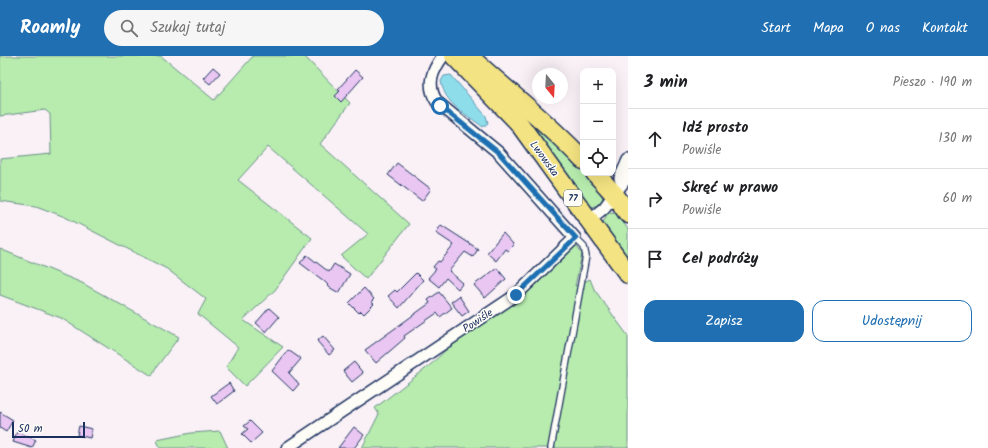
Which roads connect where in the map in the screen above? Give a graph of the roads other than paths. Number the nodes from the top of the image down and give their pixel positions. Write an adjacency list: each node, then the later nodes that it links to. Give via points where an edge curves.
1 (443, 56): 12 (street, via 433,71 431,80 432,92 437,102 499,153)
2 (454, 56): 5 (main road, Lwowska / 77)
3 (469, 56): 4 (main road, Lwowska / 77)
4 (506, 90): 5 (main road, Lwowska / 77); 6 (main road, Lwowska / 77, via 549,125)
5 (518, 122): 11 (main road, Lwowska / 77)
6 (580, 157)
7 (628, 160): 9 (street, via 620,178)
8 (601, 176): 9 (main road)
9 (622, 186): 10 (main road); 11 (street, via 604,208)
10 (628, 214)
11 (589, 220): 13 (main road, Lwowska / 77)
12 (576, 238): 14 (street, Powiśle, via 516,295); 15 (lane, via 584,247 586,256)
13 (628, 274)
14 (287, 448)
15 (551, 448)

